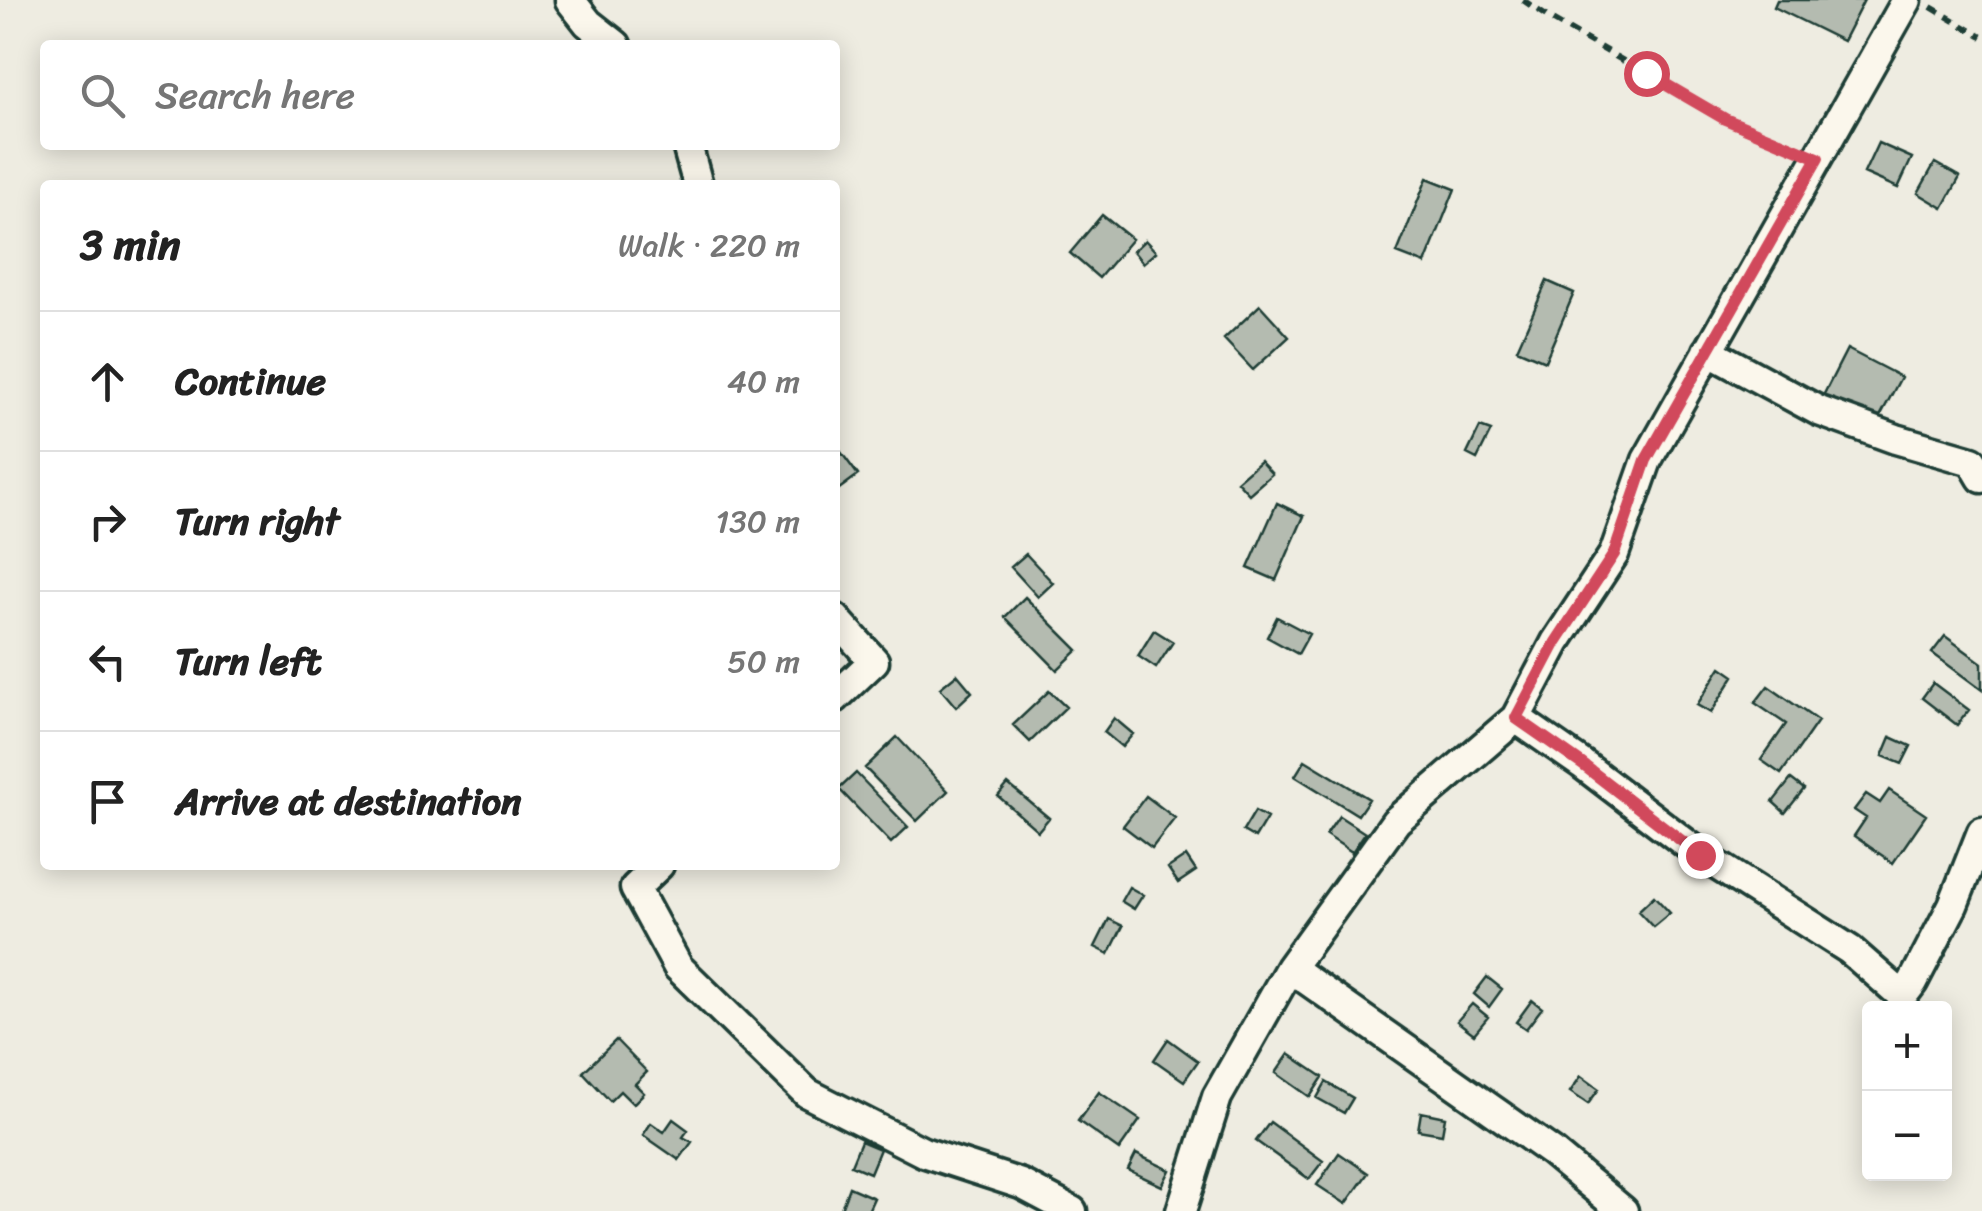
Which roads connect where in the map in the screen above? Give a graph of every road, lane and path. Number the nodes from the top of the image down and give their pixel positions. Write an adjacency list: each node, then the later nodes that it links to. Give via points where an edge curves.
1 (570, 0): 6 (street)
2 (1523, 0): 8 (path, via 1725,119)
3 (1907, 0): 8 (street)
4 (1919, 0): 5 (path)
5 (1982, 37)
6 (609, 40)
7 (688, 150): 9 (street)
8 (1818, 158): 10 (street)
9 (697, 180)
10 (1708, 352): 11 (street, via 1819,411 1972,461); 14 (street, via 1646,460 1614,554)
11 (1982, 478)
12 (840, 624): 13 (street, via 874,661)
13 (840, 693)
14 (1516, 718): 15 (street, via 1700,855 1850,950 1898,992 1908,990 1954,905); 17 (street, via 1396,821)
15 (1982, 832)
16 (654, 870): 18 (street, via 635,888 678,967 808,1093 923,1152 1022,1184)
17 (1290, 968): 19 (street, via 1217,1096); 20 (street, via 1552,1152)
18 (1072, 1211)
19 (1181, 1211)
20 (1623, 1211)

